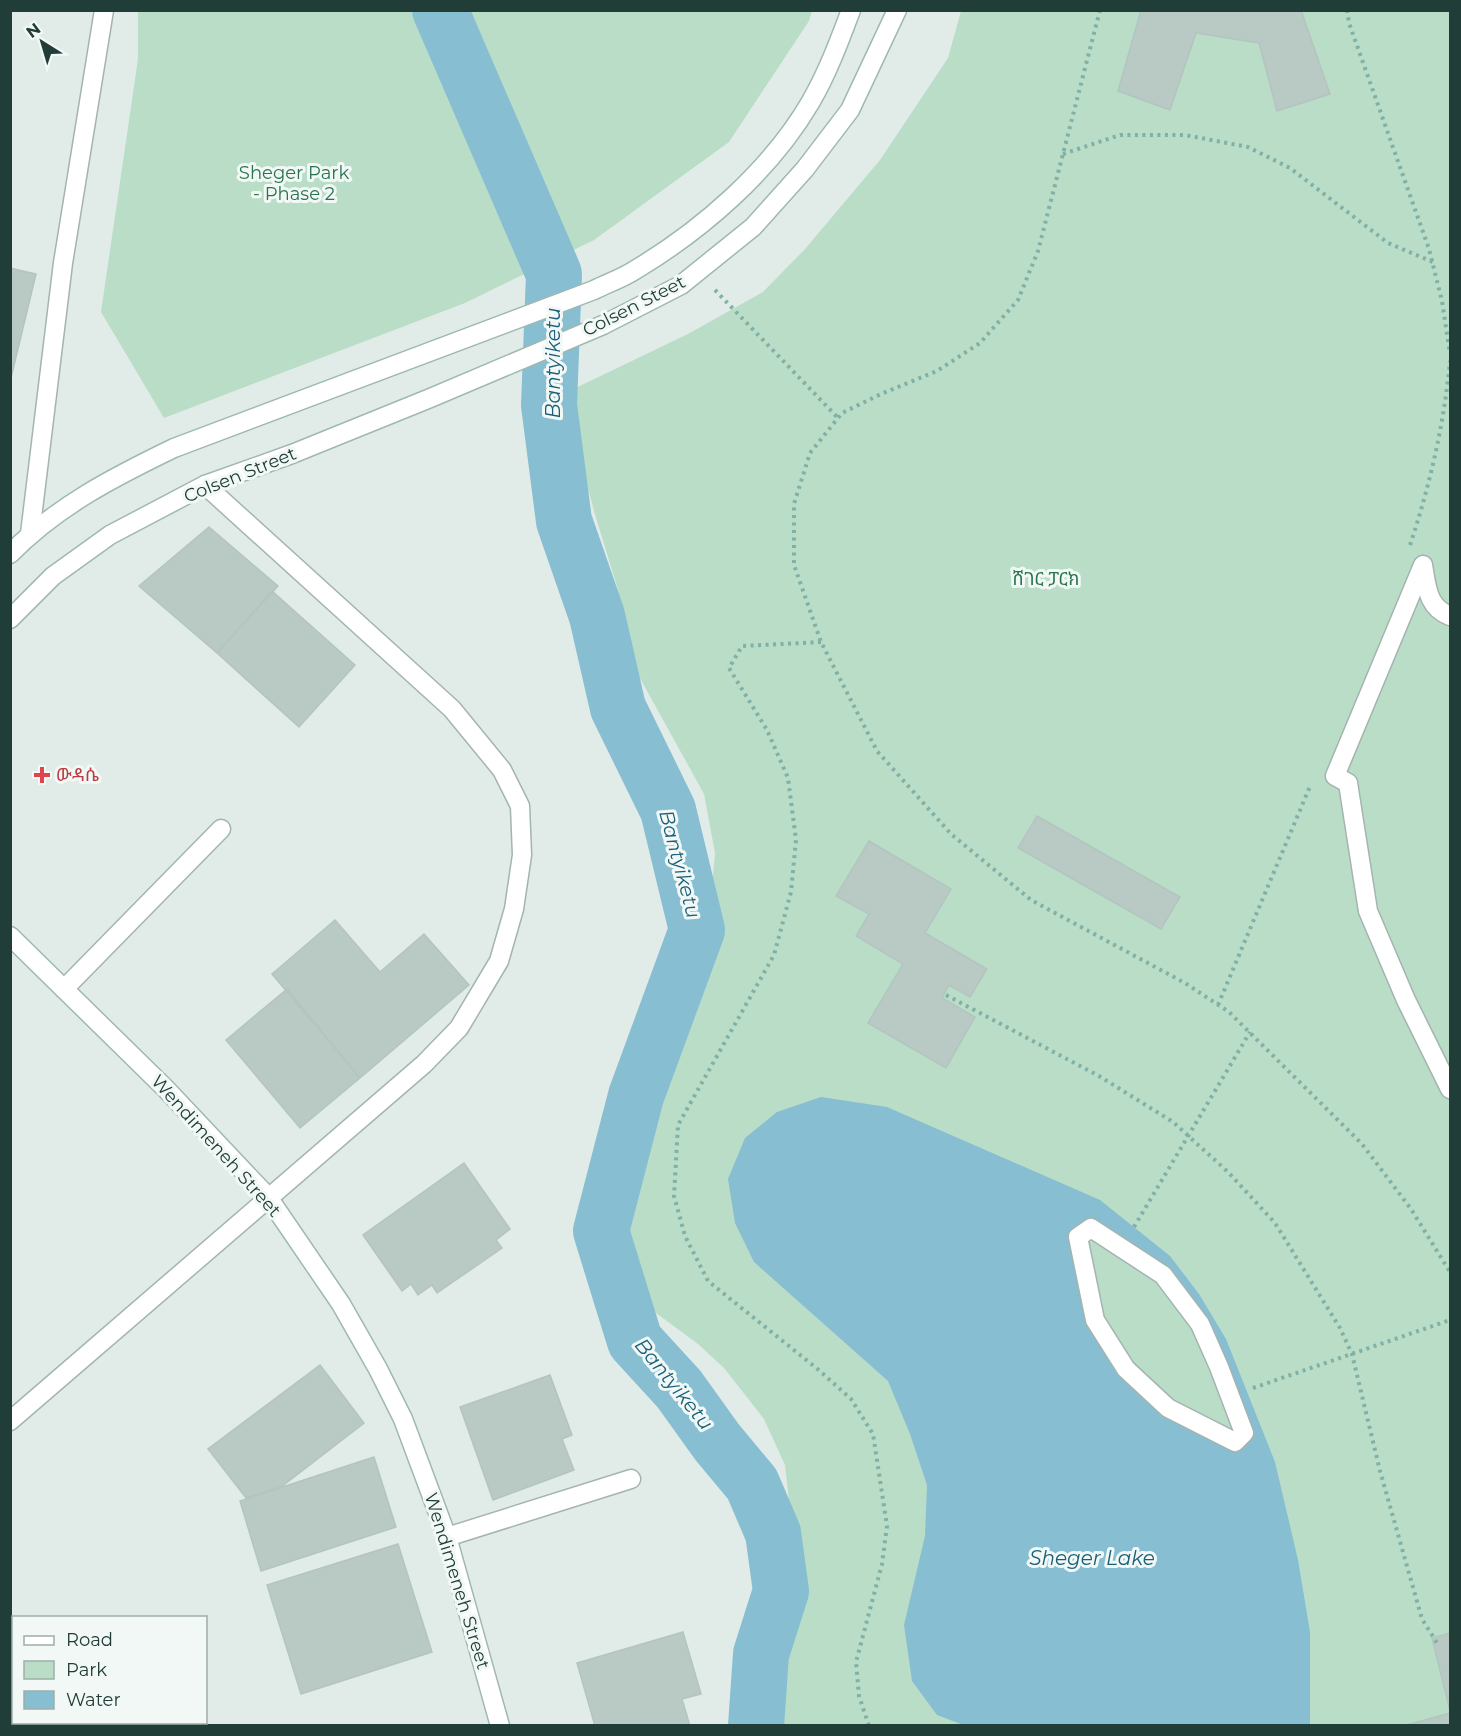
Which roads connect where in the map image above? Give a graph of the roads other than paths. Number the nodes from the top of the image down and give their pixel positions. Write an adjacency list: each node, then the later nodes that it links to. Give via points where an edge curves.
1 (104, 10): 6 (street, via 63,263)
2 (851, 10): 6 (street, via 810,103 777,150 727,204 634,271 594,290 174,448 109,479)
3 (897, 10): 4 (street, Colsen Steet, via 850,110 805,169 753,227 681,285 603,325)
4 (428, 399): 5 (street, Colsen Street)
5 (206, 485): 9 (street, Colsen Street, via 110,535 53,576); 14 (street, via 452,709 502,770 520,806 522,855 514,909 499,961 459,1028 424,1064)
6 (30, 534): 7 (street)
7 (10, 554)
8 (1450, 616): 13 (street, via 1431,600 1423,566 1335,776 1348,783 1368,911)
9 (10, 619)
10 (221, 829): 12 (street)
11 (10, 936): 12 (street, Wendimeneh Street)
12 (64, 989): 14 (street, Wendimeneh Street)
13 (1450, 1089)
14 (268, 1197): 16 (street); 18 (street, Wendimeneh Street, via 341,1304 378,1369 402,1419)
15 (1078, 1238): 15 (street, via 1095,1320 1126,1369 1168,1408 1235,1442 1244,1433 1200,1324 1162,1275 1091,1228)
16 (10, 1421)
17 (631, 1479): 18 (street)
18 (447, 1537): 19 (street, Wendimeneh Street)
19 (500, 1725)

